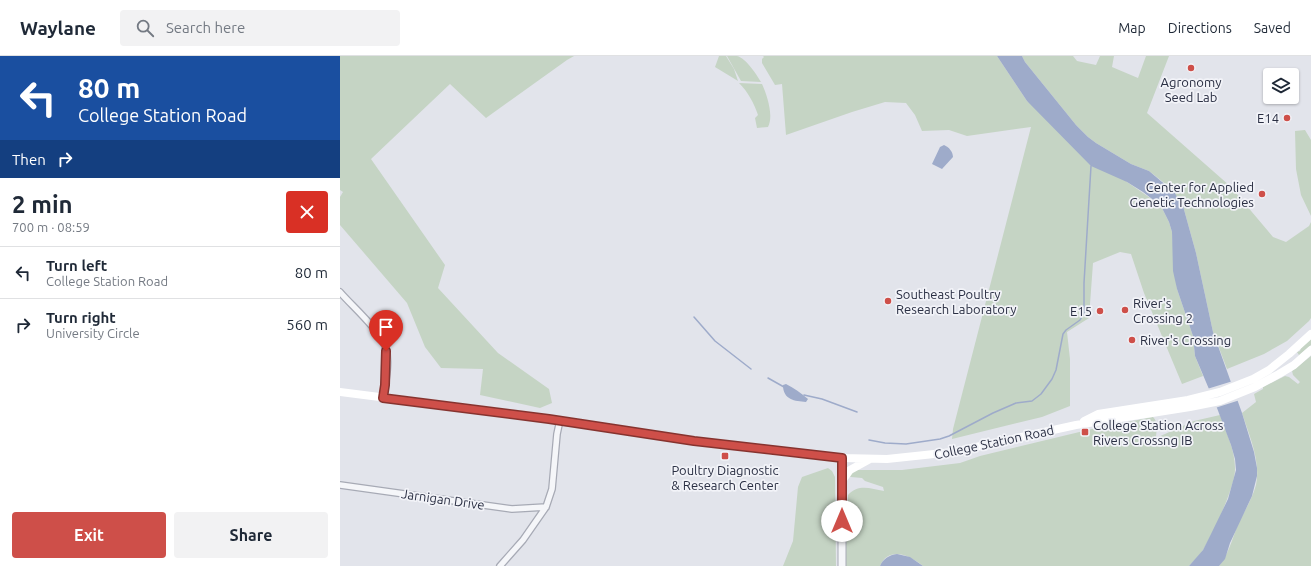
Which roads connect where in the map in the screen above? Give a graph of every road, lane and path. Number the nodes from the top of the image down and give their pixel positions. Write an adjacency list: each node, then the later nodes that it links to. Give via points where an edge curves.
1 (340, 292): 6 (street, via 383,340 387,355)
2 (1311, 334): 4 (main road, College Station Road)
3 (1311, 350): 4 (main road, College Station Road, via 1294,365)
4 (1254, 383): 9 (main road, College Station Road, via 1189,404 1098,414 1076,425 953,452)
5 (340, 392): 6 (main road, College Station Road)
6 (383, 398): 7 (main road, College Station Road)
7 (560, 420): 8 (main road, College Station Road, via 694,441); 12 (street, via 552,489)
8 (842, 458): 9 (main road, College Station Road); 10 (street)
9 (870, 459): 10 (main road, via 850,470)
10 (842, 481): 14 (street)
11 (340, 485): 12 (street, Jarnigan Drive, via 512,509)
12 (546, 507): 13 (street, via 523,540)
13 (500, 566)
14 (842, 566)

